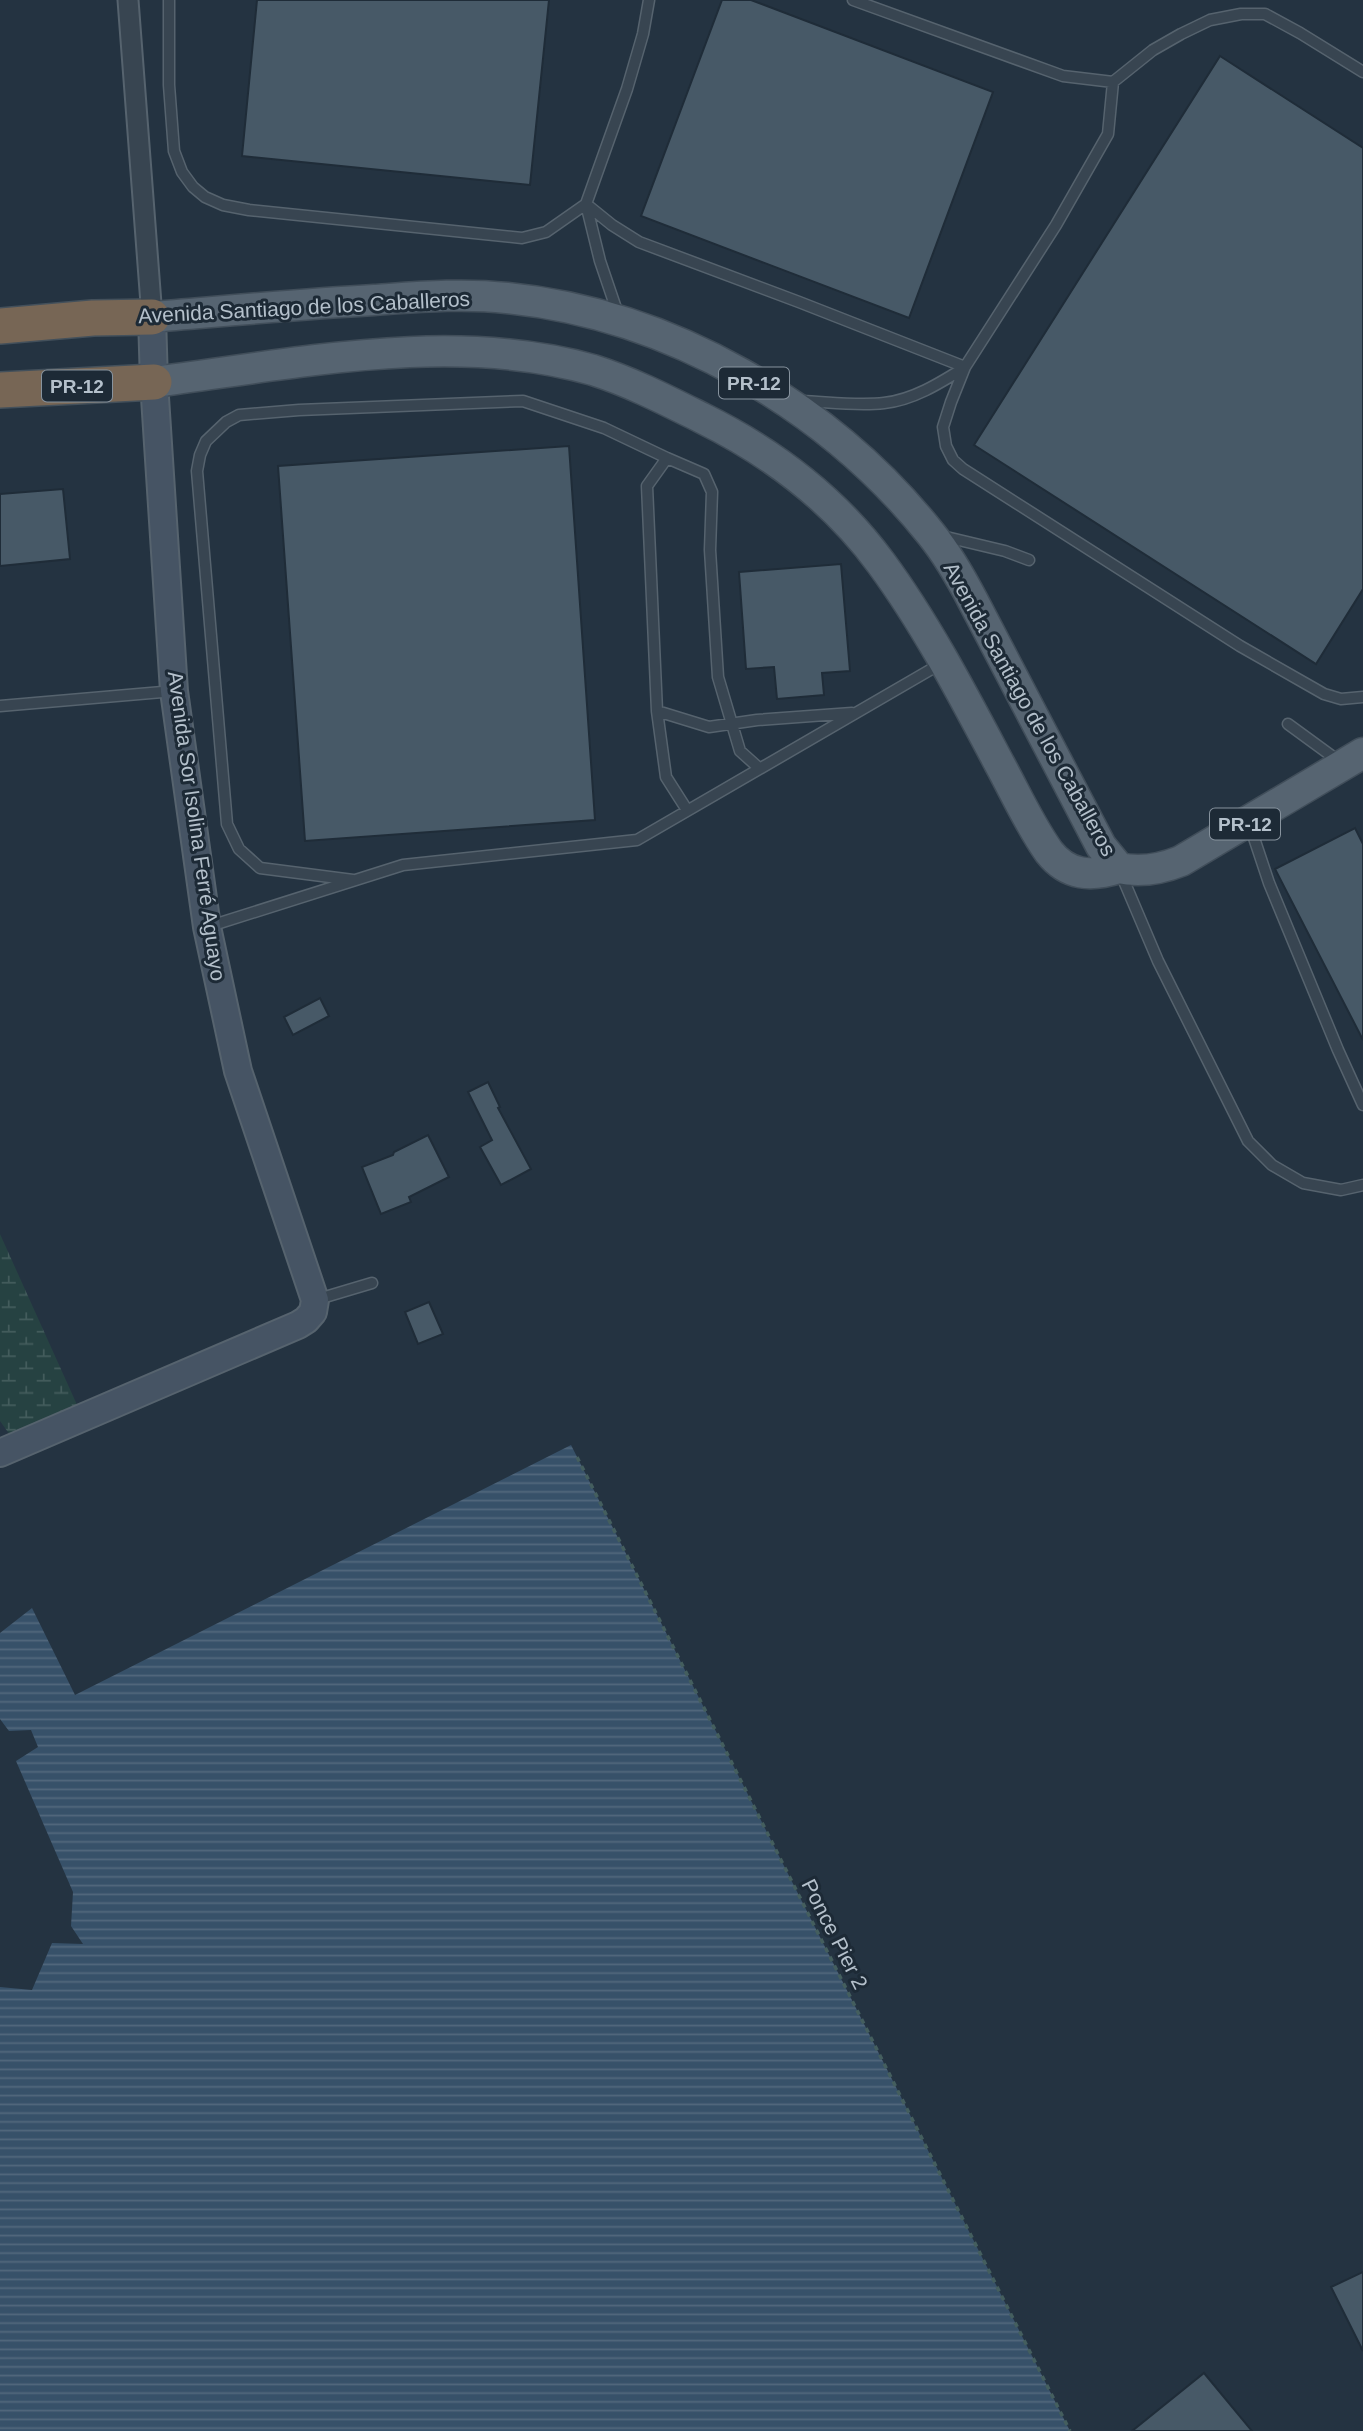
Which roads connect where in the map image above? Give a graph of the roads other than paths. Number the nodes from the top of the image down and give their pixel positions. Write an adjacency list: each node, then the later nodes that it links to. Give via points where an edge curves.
1 (128, 0): 8 (street)
2 (169, 0): 7 (lane, via 174,152 193,187 214,202 249,210 522,238 546,232)
3 (649, 0): 7 (lane, via 627,89)
4 (853, 0): 6 (lane, via 1063,76)
5 (1363, 72): 6 (lane, via 1265,14 1241,14 1210,20 1181,34)
6 (1113, 82): 11 (lane, via 1108,134)
7 (586, 204): 9 (lane); 11 (lane, via 639,242)
8 (152, 317): 9 (main road, Avenida Santiago de los Caballeros / PR-12, via 467,296 557,305); 10 (highway, Avenida Santiago de los Caballeros / PR-12); 12 (street, Avenida Sor Isolina Ferré Aguayo)
9 (621, 321): 14 (main road, Avenida Santiago de los Caballeros / PR-12, via 739,373)
10 (0, 326)
11 (965, 368): 14 (lane, via 915,394 882,403); 20 (lane, via 943,427 946,446 963,470 1240,646 1324,694 1341,699)
12 (154, 382): 13 (highway, Avenida Santiago de los Caballeros / PR-12); 18 (main road, Avenida Santiago de los Caballeros / PR-12, via 370,355 445,351 555,361 625,382 757,447 821,498 879,560); 19 (street, Avenida Sor Isolina Ferré Aguayo)
13 (0, 390)
14 (784, 401): 16 (main road, Avenida Santiago de los Caballeros / PR-12, via 859,456)
15 (667, 458): 22 (lane, via 647,486); 24 (lane, via 704,474 712,492 710,550 718,677); 31 (lane, via 604,428 523,401 254,413 226,422 206,441 197,471 227,824 239,849 260,868)
16 (932, 534): 17 (lane); 30 (main road, Avenida Santiago de los Caballeros / PR-12, via 974,601 1101,846)
17 (1029, 561)
18 (943, 663): 23 (lane); 30 (main road, Avenida Santiago de los Caballeros / PR-12, via 1056,861 1085,874)
19 (174, 691): 21 (lane); 32 (street, Avenida Sor Isolina Ferré Aguayo)
20 (1363, 697)
21 (0, 706)
22 (657, 711): 24 (lane, via 709,727); 28 (lane, via 666,777)
23 (856, 712): 24 (lane); 27 (lane)
24 (734, 724): 27 (lane, via 740,751)
25 (1288, 724): 26 (lane)
26 (1353, 759): 29 (main road, Avenida Santiago de los Caballeros / PR-12)
27 (759, 768): 28 (lane)
28 (687, 810): 31 (lane, via 637,839 403,865)
29 (1248, 822): 30 (main road, Avenida Santiago de los Caballeros / PR-12, via 1172,865 1140,871); 33 (lane, via 1269,883)
30 (1119, 868): 34 (lane, via 1158,961 1248,1141 1272,1165 1303,1183 1341,1190)
31 (353, 880): 32 (lane)
32 (207, 927): 36 (street, Avenida Sor Isolina Ferré Aguayo, via 238,1071)
33 (1363, 1105)
34 (1363, 1185)
35 (372, 1283): 36 (lane)
36 (315, 1300): 37 (street, via 306,1320)
37 (0, 1453)

